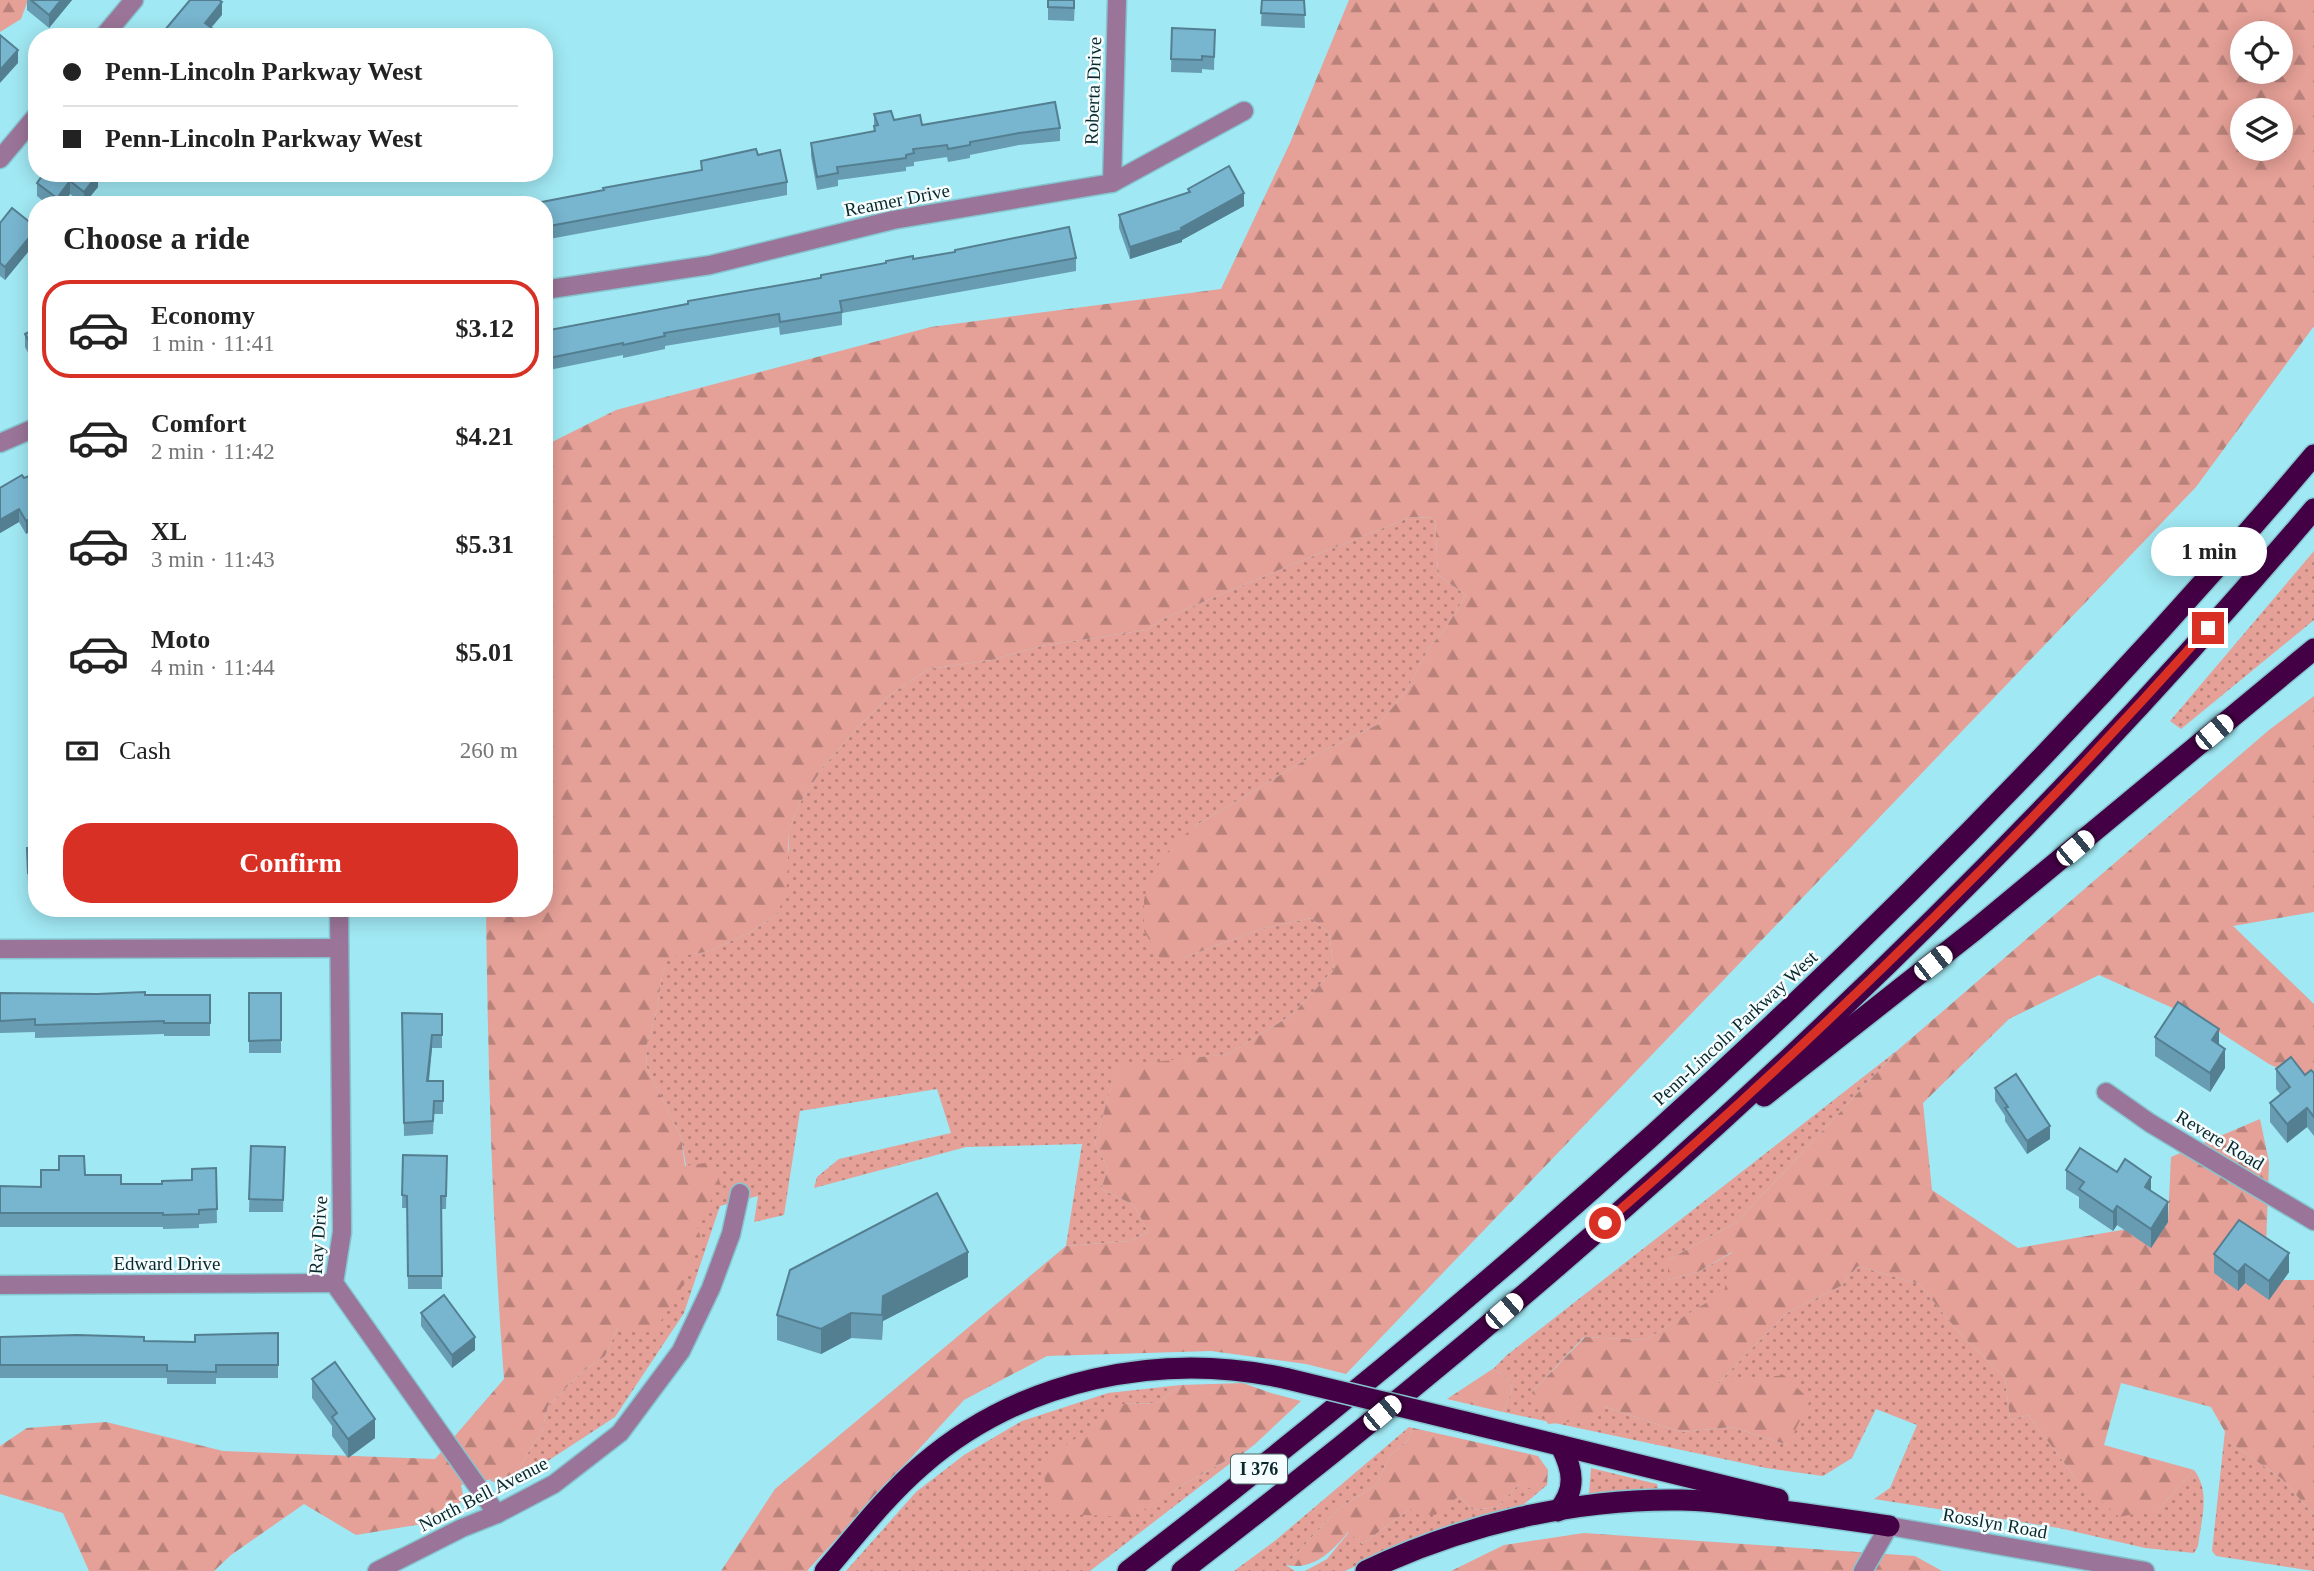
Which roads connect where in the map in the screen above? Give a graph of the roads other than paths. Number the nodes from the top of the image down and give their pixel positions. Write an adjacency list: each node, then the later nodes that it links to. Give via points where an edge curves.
1 (134, 0): 3 (street)
2 (1117, 0): 7 (street, Roberta Drive)
3 (111, 28)
4 (1244, 111): 7 (street, Reamer Drive)
5 (28, 126): 6 (street)
6 (0, 159)
7 (1112, 183): 8 (street, Reamer Drive, via 893,220 710,265)
8 (553, 289)
9 (28, 430): 10 (street)
10 (0, 443)
11 (2314, 445): 13 (highway)
12 (2314, 455): 13 (highway, Penn-Lincoln Parkway West / I 376)
13 (2269, 508): 31 (highway, Penn-Lincoln Parkway West / I 376, via 2058,741 1720,1075 1483,1286)
14 (2314, 509): 21 (highway, I 376, via 1973,878 1860,990)
15 (2314, 649): 21 (highway, via 1976,929)
16 (339, 917): 17 (street, Ray Drive)
17 (339, 948): 18 (street); 23 (street, Ray Drive, via 342,1232)
18 (0, 949)
19 (2106, 1092): 22 (street, Revere Road)
20 (740, 1193): 27 (street, North Bell Avenue, via 710,1288 681,1351 620,1433 554,1484)
21 (1625, 1206): 32 (highway, I 376, via 1382,1413)
22 (2314, 1221)
23 (334, 1283): 24 (street, Edward Drive); 27 (street, Ray Drive)
24 (0, 1285)
25 (1561, 1446): 26 (highway, via 1573,1478); 28 (highway); 30 (highway, bridge, via 1232,1369 1172,1368 1109,1376 1040,1396 978,1426 923,1464)
26 (1558, 1511): 28 (highway, via 1682,1500); 33 (highway, via 1469,1530)
27 (498, 1514): 29 (street, North Bell Avenue)
28 (1889, 1525): 34 (street); 35 (street, Rosslyn Road)
29 (377, 1571)
30 (825, 1571)
31 (1128, 1571)
32 (1182, 1571)
33 (1366, 1571)
34 (1863, 1571)
35 (2145, 1571)

